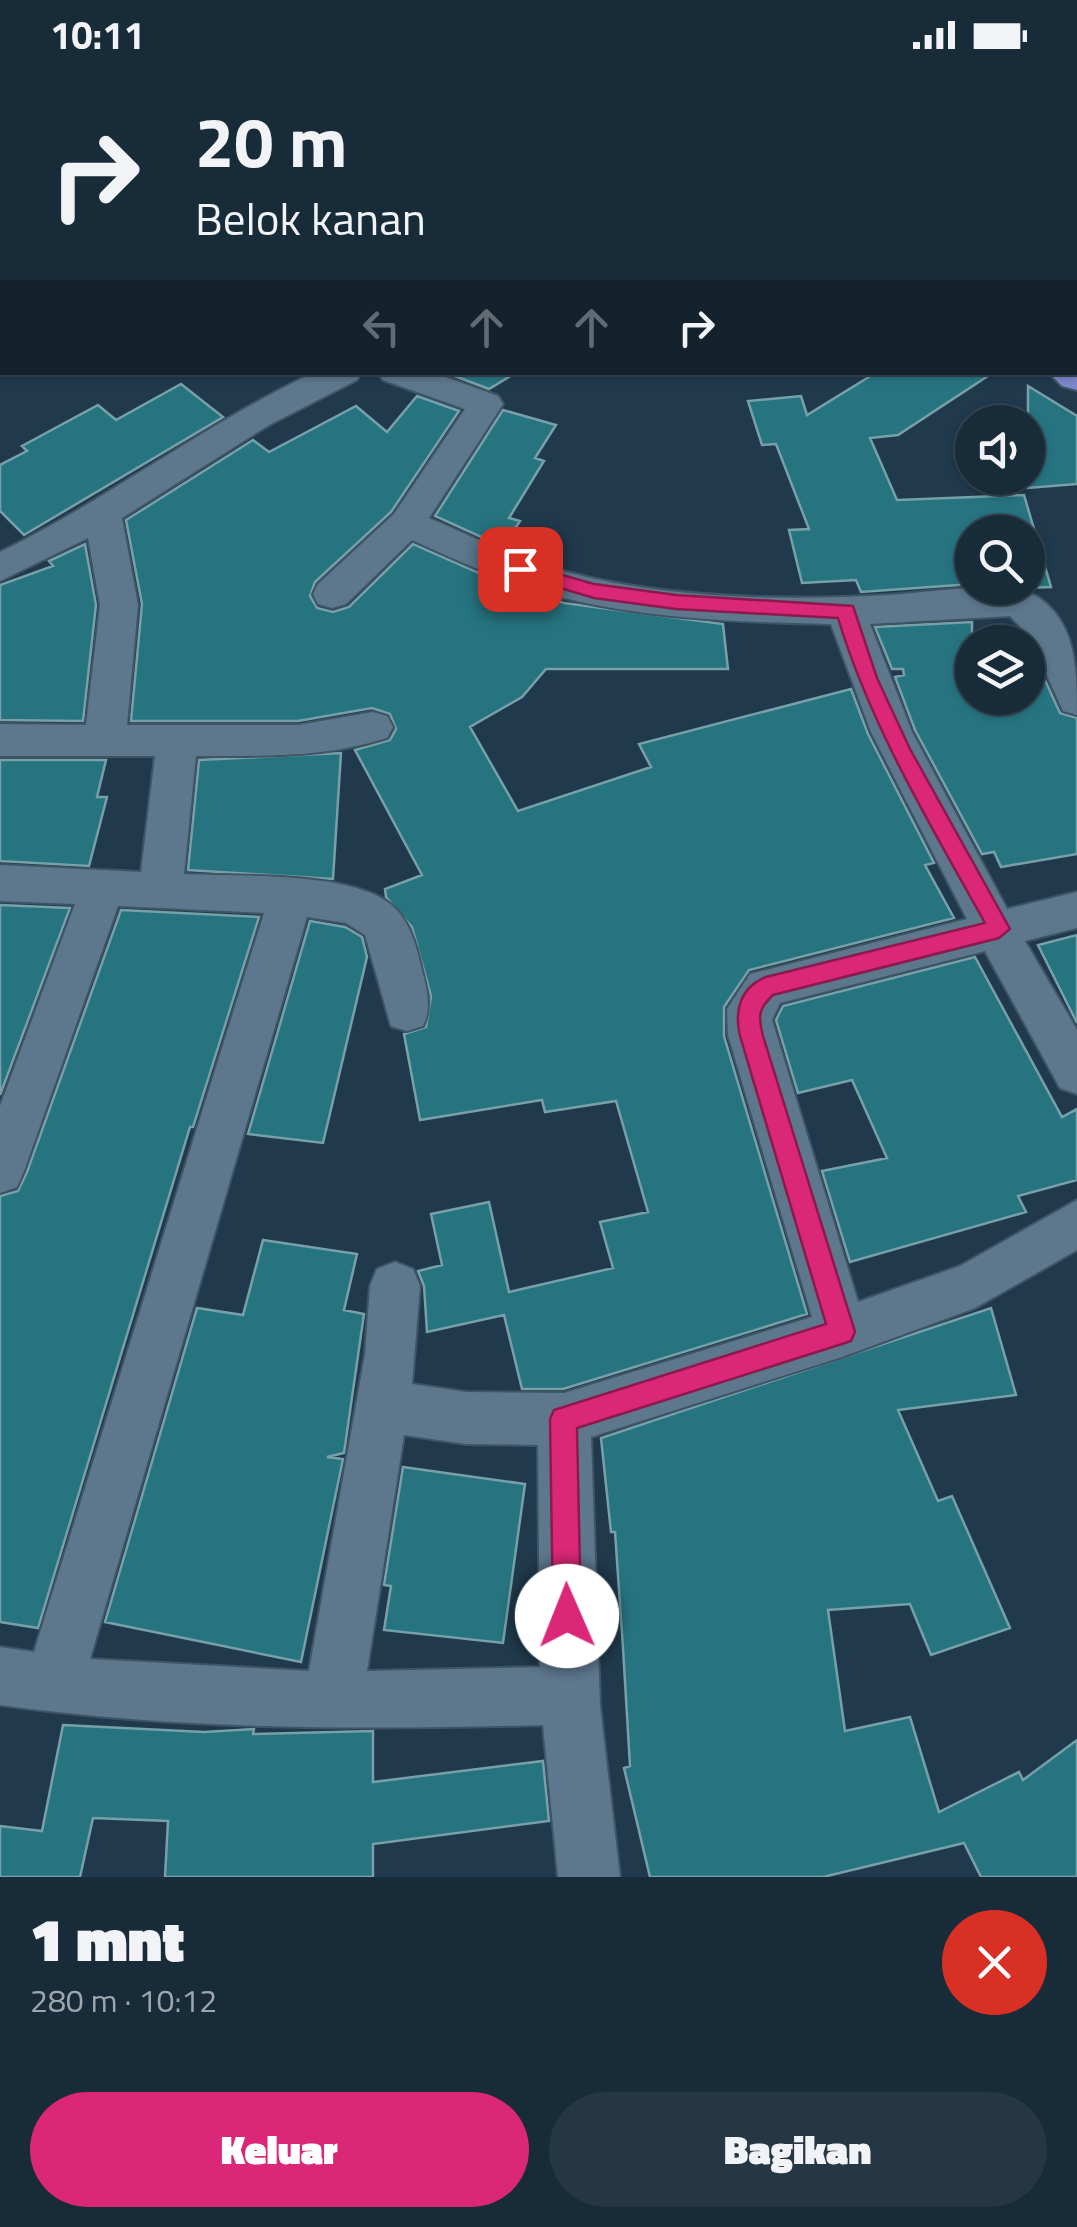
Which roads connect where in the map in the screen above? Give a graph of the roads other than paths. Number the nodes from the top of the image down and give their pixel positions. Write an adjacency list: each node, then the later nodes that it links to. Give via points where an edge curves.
1 (340, 375): 3 (street)
2 (404, 375): 4 (street, via 486,404)
3 (102, 510): 5 (street, via 58,542); 11 (street, via 119,605)
4 (407, 524): 6 (street); 7 (street, via 546,580 594,591)
5 (0, 568)
6 (332, 594)
7 (846, 611): 8 (street, via 1026,605 1042,622); 18 (street, via 866,678 900,750)
8 (1077, 700)
9 (373, 727): 12 (street, via 298,741)
10 (0, 740): 11 (street)
11 (104, 740): 12 (street)
12 (177, 743): 15 (street)
13 (0, 883): 14 (street)
14 (104, 886): 15 (street); 21 (street)
15 (161, 888): 16 (street)
16 (291, 897): 19 (street, via 340,902 377,916 396,949); 27 (street)
17 (1077, 910): 18 (street)
18 (999, 929): 20 (street); 24 (street, via 766,987 752,1000 746,1016 751,1036)
19 (408, 1012)
20 (1077, 1074)
21 (0, 1170)
22 (1077, 1223): 24 (street, via 975,1284)
23 (395, 1286): 25 (street)
24 (842, 1332): 26 (street)
25 (382, 1406): 26 (street, via 466,1418); 29 (street)
26 (564, 1419): 28 (street)
27 (27, 1680): 29 (street, via 186,1698)
28 (568, 1696): 29 (street); 30 (street)
29 (333, 1702)
30 (588, 1877)

